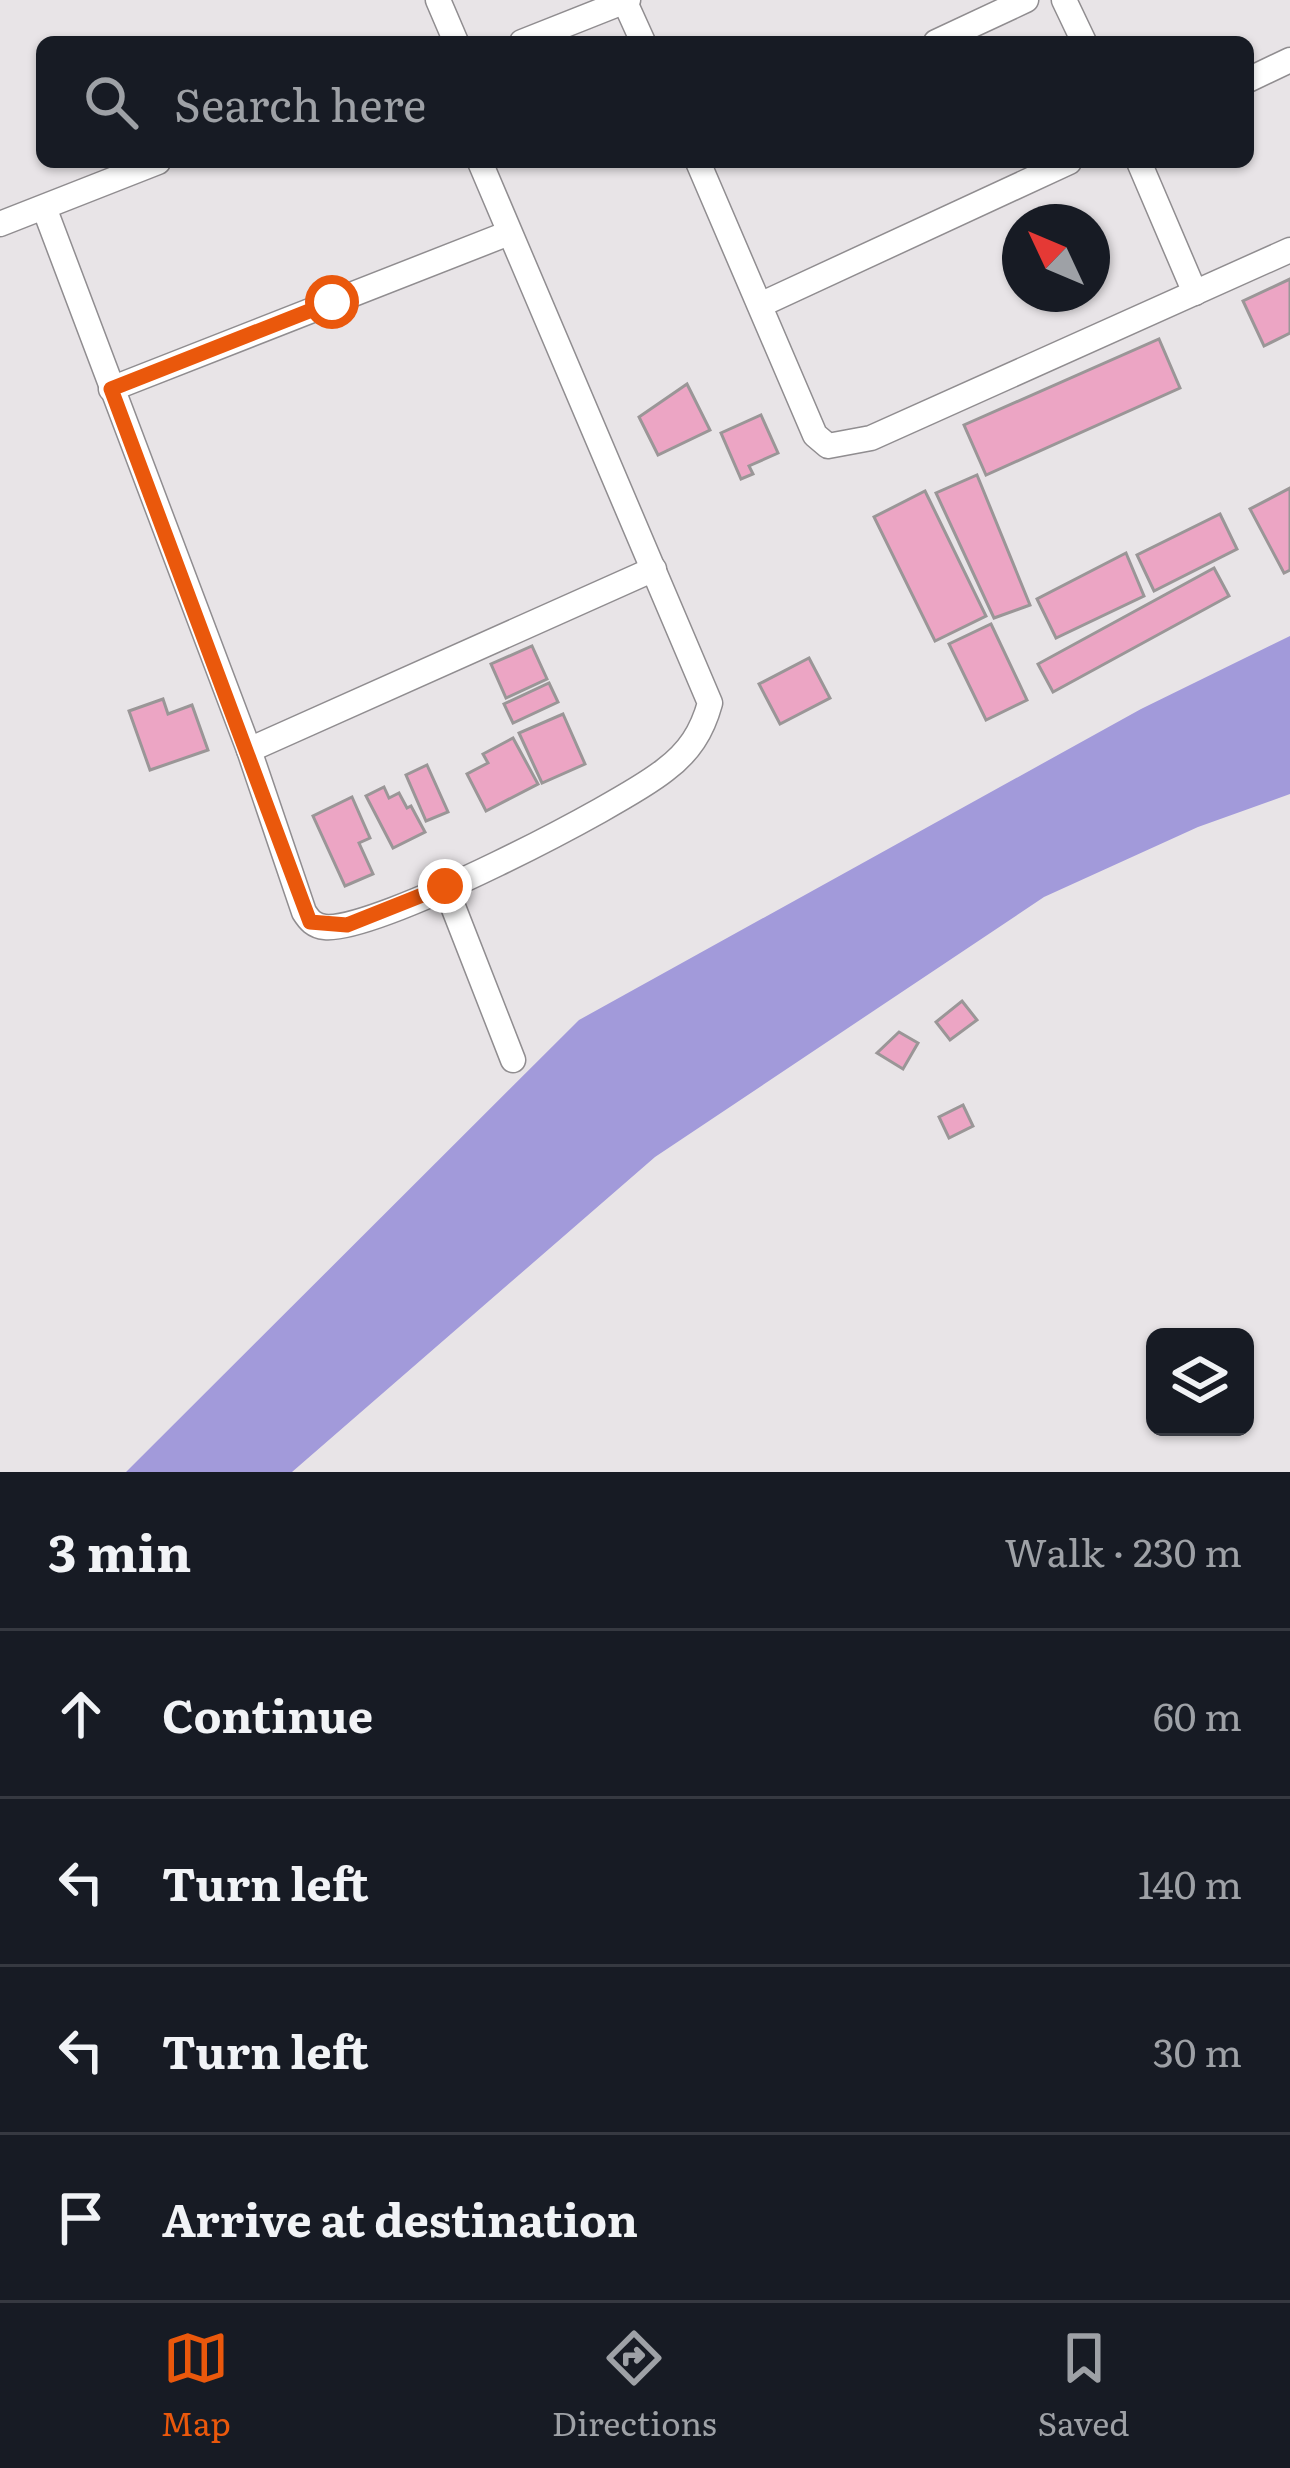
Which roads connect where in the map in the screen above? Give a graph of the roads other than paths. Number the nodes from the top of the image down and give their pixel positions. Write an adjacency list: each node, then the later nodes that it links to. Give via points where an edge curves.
1 (438, 0): 5 (street)
2 (626, 0): 6 (street); 7 (street)
3 (1026, 0): 8 (street)
4 (1064, 0): 9 (street)
5 (453, 36)
6 (537, 36)
7 (641, 36)
8 (949, 36)
9 (1081, 36)
10 (1290, 60): 11 (street)
11 (1254, 77)
12 (144, 168): 17 (street)
13 (482, 168): 19 (street)
14 (701, 168): 22 (street)
15 (1057, 168): 22 (street)
16 (1142, 168): 21 (street)
17 (45, 210): 18 (street); 23 (street)
18 (0, 224)
19 (508, 233): 23 (street); 24 (street)
20 (1290, 250): 21 (street)
21 (1195, 292): 22 (street, via 842,447 815,435)
22 (760, 305)
23 (111, 389): 25 (street)
24 (654, 569): 25 (street); 26 (street, via 710,703 703,729 634,791)
25 (249, 750): 26 (street, via 310,922 347,925)
26 (445, 886): 27 (street)
27 (514, 1060)

